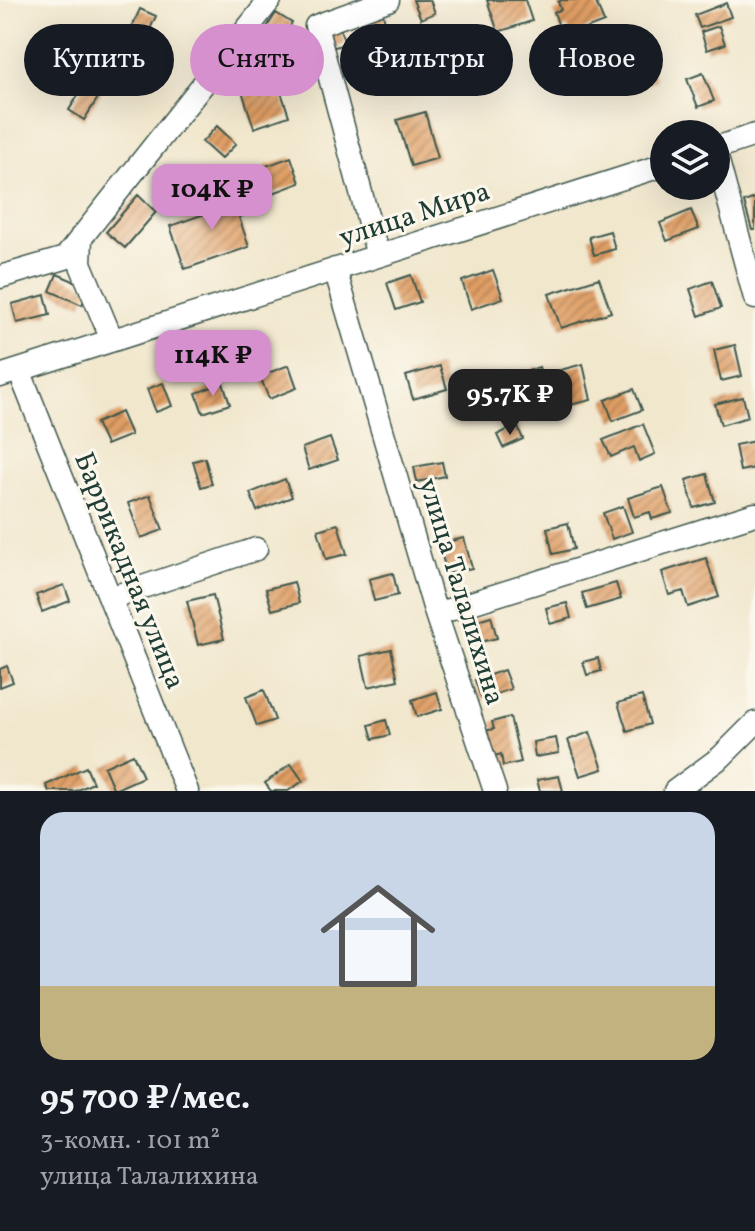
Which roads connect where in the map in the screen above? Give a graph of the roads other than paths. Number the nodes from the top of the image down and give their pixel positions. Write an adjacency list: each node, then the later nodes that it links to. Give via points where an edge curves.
1 (270, 0): 7 (street)
2 (388, 0): 8 (street, via 316,26)
3 (755, 135): 4 (street)
4 (730, 145)
5 (650, 169): 8 (street, улица Мира)
6 (729, 200): 11 (street)
7 (81, 237): 10 (street, via 65,258); 12 (street, via 80,263)
8 (378, 256): 9 (street, улица Мира)
9 (335, 269): 12 (street, улица Мира); 17 (street, улица Талалихина)
10 (0, 277)
11 (755, 298)
12 (112, 340): 13 (street, улица Мира)
13 (9, 373): 16 (street, Баррикадная улица)
14 (755, 514): 17 (street)
15 (256, 549): 16 (street)
16 (110, 598): 19 (street, Баррикадная улица)
17 (436, 614): 20 (street, улица Талалихина)
18 (755, 723): 21 (street)
19 (187, 791)
20 (495, 791)
21 (675, 791)

